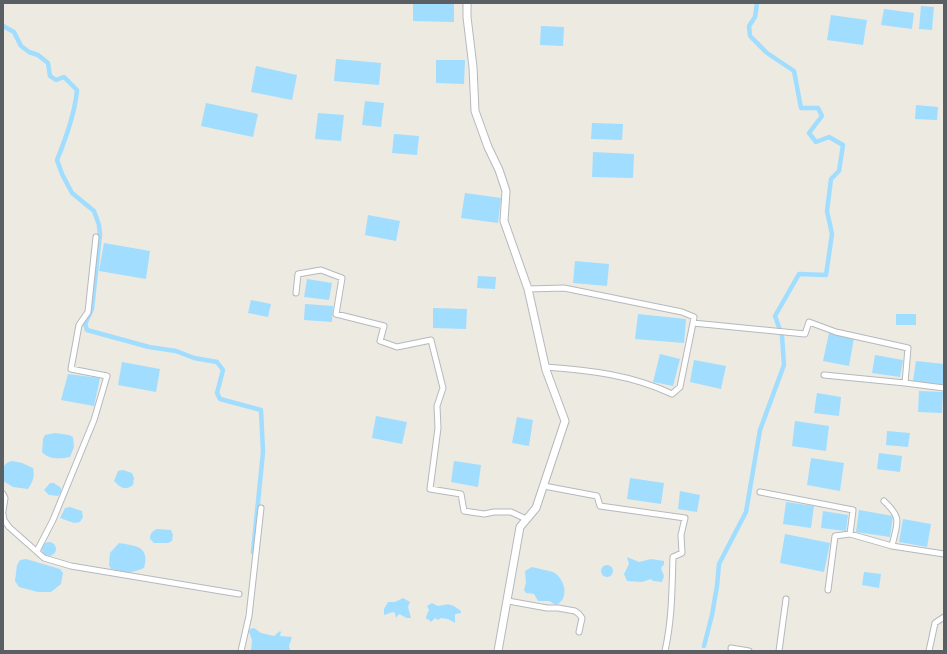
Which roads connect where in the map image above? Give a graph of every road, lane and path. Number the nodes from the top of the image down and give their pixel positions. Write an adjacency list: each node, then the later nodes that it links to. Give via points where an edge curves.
1 (467, 3): 3 (street, via 475,111 506,191 504,221)
2 (96, 238): 20 (street, via 88,312 79,325 72,369 108,376 94,420 53,520)
3 (528, 289): 5 (street, via 564,288 682,312 694,317); 6 (street)
4 (296, 293): 17 (street, via 298,274 321,270 342,278 336,314 384,326 380,341 397,346 431,340 443,388 437,406 438,428 430,489 462,494 464,511 484,514 511,512)
5 (693, 323): 6 (street, via 680,387 672,394 609,374); 8 (street, via 805,334 809,322 836,332 908,348)
6 (546, 367): 10 (street, via 565,421)
7 (824, 375): 8 (street)
8 (905, 383): 9 (street)
9 (944, 388)
10 (544, 486): 17 (street, via 536,508); 31 (street, via 597,496 600,506 685,518 681,535 682,552 673,557 671,612)
11 (760, 492): 18 (street, via 853,510)
12 (3, 494): 15 (street)
13 (884, 501): 19 (street, via 898,519)
14 (261, 508): 29 (street, via 249,616)
15 (3, 511)
16 (3, 514): 20 (street, via 9,527)
17 (526, 519): 25 (street, via 520,527)
18 (850, 534): 19 (street); 22 (street, via 835,536)
19 (892, 546): 21 (street)
20 (37, 551): 23 (street, via 44,558 71,566)
21 (944, 554)
22 (828, 590)
23 (239, 594)
24 (786, 599): 33 (street)
25 (508, 601): 27 (street, via 575,611 582,618); 30 (street)
26 (944, 617): 34 (street, via 935,623)
27 (579, 632)
28 (731, 648): 32 (street)
29 (242, 651)
30 (498, 651)
31 (665, 651)
32 (749, 651)
33 (779, 651)
34 (929, 651)

